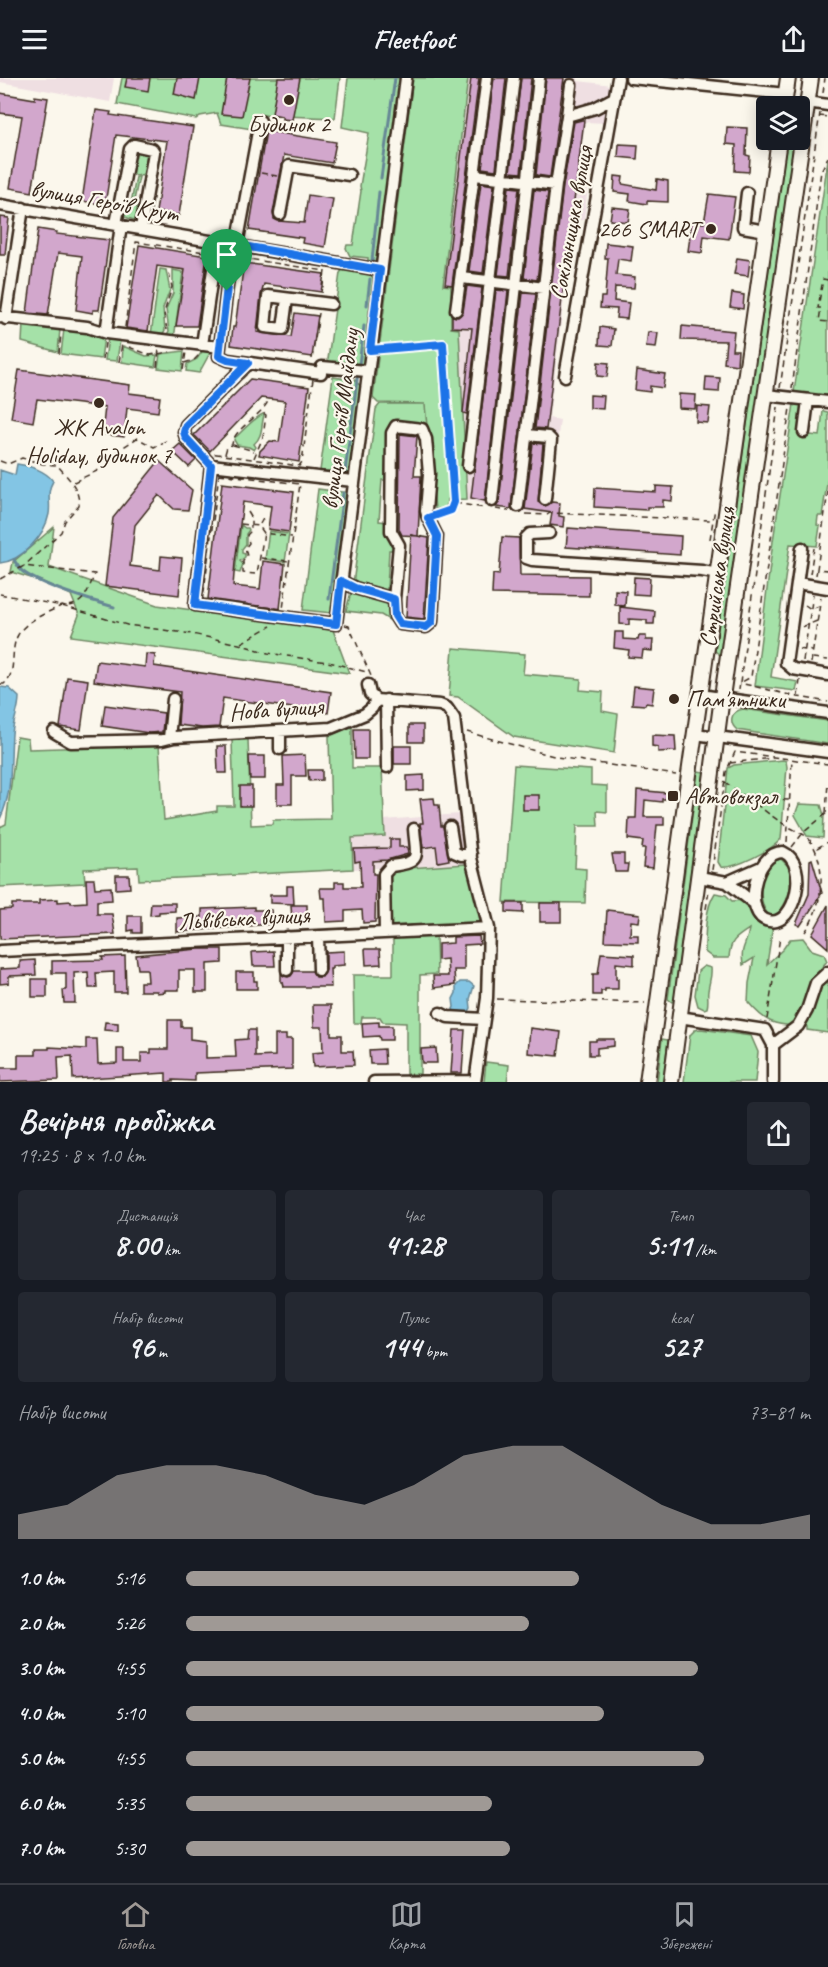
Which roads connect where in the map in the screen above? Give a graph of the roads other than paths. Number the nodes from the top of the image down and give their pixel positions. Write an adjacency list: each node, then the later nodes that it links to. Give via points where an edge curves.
1 (406, 78): 34 (street, вулиця Героїв Майдану)
2 (487, 78): 21 (street)
3 (514, 78): 22 (street)
4 (539, 78): 23 (street)
5 (618, 78): 13 (street, Сокільницька вулиця)
6 (631, 78): 10 (street)
7 (788, 78): 11 (main road)
8 (811, 78): 12 (main road, Стрийська вулиця)
9 (571, 85): 16 (street)
10 (757, 96)
11 (786, 96)
12 (808, 96)
13 (614, 98): 16 (street); 48 (street, Сокільницька вулиця)
14 (825, 101): 15 (street)
15 (810, 102)
16 (567, 116): 24 (street)
17 (260, 121): 33 (street)
18 (778, 150): 31 (main road, Стрийська вулиця)
19 (800, 150): 49 (main road, Стрийська вулиця)
20 (349, 175): 28 (street, via 289,165)
21 (474, 175): 22 (street); 35 (street)
22 (501, 178): 23 (street); 36 (street)
23 (528, 181): 24 (street); 37 (street)
24 (556, 185): 38 (street)
25 (747, 193): 31 (street, via 743,227)
26 (0, 205): 27 (street, вулиця Героїв Крут)
27 (23, 208): 29 (street, вулиця Героїв Крут); 42 (street)
28 (280, 214)
29 (119, 224): 30 (street, вулиця Героїв Крут); 30 (street, via 130,149 134,145 154,152); 43 (street)
30 (141, 228): 32 (street, вулиця Героїв Крут)
31 (766, 231): 62 (main road, Стрийська вулиця)
32 (217, 242): 33 (street, вулиця Героїв Крут); 44 (street)
33 (235, 245): 34 (street, вулиця Героїв Крут); 45 (street)
34 (380, 270): 47 (street, вулиця Героїв Майдану, via 370,350)
35 (462, 278): 36 (street); 41 (street)
36 (489, 281): 37 (street); 55 (street)
37 (516, 284): 38 (street); 58 (street)
38 (544, 288): 53 (street)
39 (287, 299): 40 (street)
40 (331, 304)
41 (456, 310)
42 (3, 318): 43 (street, via 87,327)
43 (106, 333): 44 (street)
44 (202, 346): 45 (street)
45 (220, 347): 46 (street, via 221,358)
46 (248, 363): 47 (street); 54 (street, via 186,425 186,438)
47 (361, 371): 56 (street, вулиця Героїв Майдану)
48 (565, 376)
49 (766, 395): 50 (street); 68 (main road, Стрийська вулиця)
50 (808, 400): 51 (street); 52 (street)
51 (828, 402)
52 (804, 432)
53 (527, 435): 57 (street, via 551,440); 59 (street)
54 (211, 465): 56 (street); 63 (street, вулиця Героїв Майдану, via 195,605 336,624)
55 (468, 466)
56 (353, 481): 63 (street, вулиця Героїв Майдану)
57 (545, 499)
58 (492, 501)
59 (517, 510)
60 (549, 533): 62 (street, via 530,534 526,538 526,558)
61 (802, 548): 64 (street)
62 (718, 574): 67 (main road, Стрийська вулиця)
63 (341, 581): 66 (street)
64 (797, 583): 65 (street); 69 (street, via 786,663 793,669)
65 (822, 587)
66 (394, 599): 66 (street, via 400,624 426,627 432,622 437,536 426,511 426,439 422,429 396,426 392,433 391,531 397,538 399,555)
67 (706, 652): 68 (main road, via 717,658); 71 (main road, Стрийська вулиця)
68 (729, 656): 73 (main road, Стрийська вулиця)
69 (828, 675)
70 (368, 685): 74 (street, via 370,694)
71 (700, 694): 73 (street); 78 (main road, Стрийська вулиця)
72 (173, 699): 80 (street)
73 (730, 699): 75 (street); 79 (main road, Стрийська вулиця)
74 (381, 700): 76 (street, Нова вулиця, via 365,714 332,728); 85 (street); 88 (street, via 444,705 453,714)
75 (828, 713)
76 (280, 731): 80 (street, Нова вулиця); 81 (street)
77 (54, 732): 80 (street, Нова вулиця, via 71,742)
78 (695, 734): 79 (street); 83 (main road, Стрийська вулиця)
79 (717, 737): 82 (street); 84 (main road, Стрийська вулиця)
80 (169, 738)
81 (280, 749)
82 (828, 752)
83 (691, 759): 84 (main road, via 702,756); 102 (main road, Стрийська вулиця)
84 (714, 761): 90 (main road, Стрийська вулиця)
85 (387, 767)
86 (450, 827): 88 (street, via 454,852)
87 (414, 829): 94 (street, via 415,859 389,867 384,874)
88 (471, 854): 93 (street)
89 (761, 867): 91 (street); 92 (street, via 754,888); 92 (street, via 774,854 787,854 797,870 796,891 791,906 778,920 764,920)
90 (699, 877): 91 (street); 103 (main road, Стрийська вулиця)
91 (728, 882): 92 (street)
92 (755, 904)
93 (489, 928): 94 (street, Львівська вулиця); 104 (street)
94 (385, 933): 95 (street, Львівська вулиця)
95 (318, 936): 96 (street, Львівська вулиця); 99 (street)
96 (288, 937): 97 (street, Львівська вулиця); 98 (street)
97 (0, 951)
98 (287, 970)
99 (319, 970)
100 (828, 972): 105 (street, via 816,983 798,1026)
101 (440, 1013): 104 (street)
102 (657, 1015): 103 (main road); 108 (main road, Стрийська вулиця)
103 (679, 1017): 105 (street, via 765,1030); 109 (main road, Стрийська вулиця)
104 (484, 1019): 107 (street)
105 (773, 1045): 110 (street)
106 (374, 1082): 107 (street)
107 (475, 1082)
108 (647, 1082)
109 (671, 1082)
110 (772, 1082)

